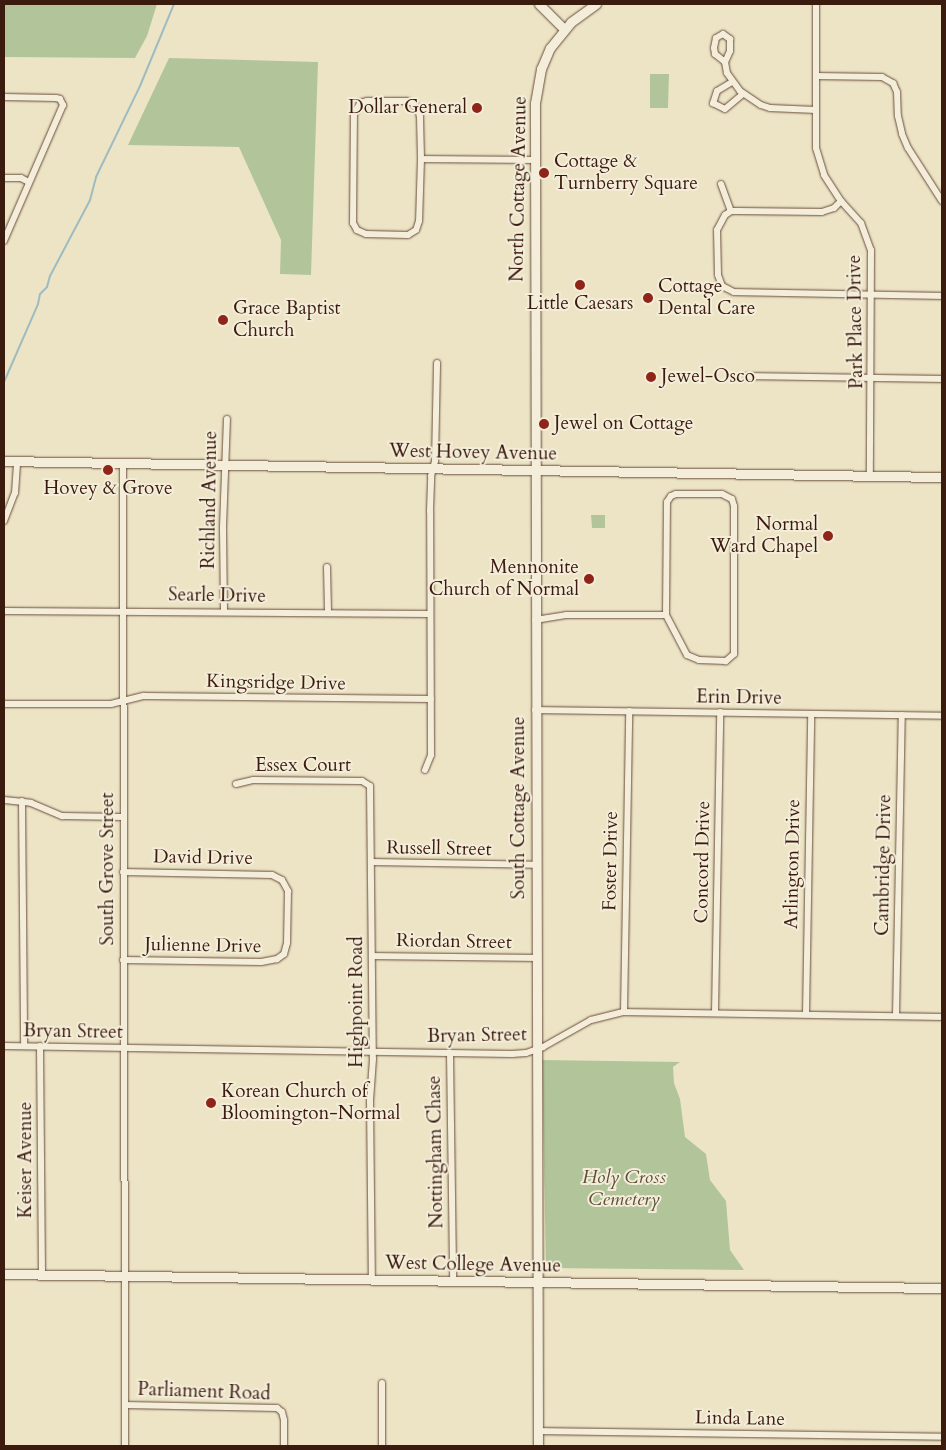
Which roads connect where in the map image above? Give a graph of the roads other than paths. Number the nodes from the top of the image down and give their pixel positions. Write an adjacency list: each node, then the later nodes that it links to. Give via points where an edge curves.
1 (540, 4): 4 (main road)
2 (596, 4): 4 (main road, North Cottage Avenue)
3 (816, 4): 6 (street, Park Place Drive)
4 (564, 29): 12 (main road, North Cottage Avenue, via 550,48 537,83)
5 (725, 62): 7 (street)
6 (816, 76): 10 (street, Park Place Drive); 17 (street, via 882,77 893,83 902,134)
7 (732, 82): 8 (street); 8 (street, via 717,92 713,104 725,109)
8 (743, 94): 10 (street, via 770,108)
9 (4, 97): 14 (street, via 56,98 62,102 62,112)
10 (816, 110): 16 (street, Park Place Drive, via 816,148 820,165)
11 (421, 159): 11 (street, via 416,230 408,234 366,234 357,230 353,223 354,114 360,103 413,103 420,117); 12 (street)
12 (534, 160): 22 (main road, North Cottage Avenue)
13 (4, 178): 14 (street, via 21,178)
14 (29, 182): 19 (street)
15 (722, 184): 18 (street)
16 (842, 201): 18 (street, via 822,212); 20 (street, Park Place Drive, via 861,223 867,237 871,250)
17 (942, 201)
18 (731, 211): 20 (street, via 721,220 718,230 718,274 722,286 730,292)
19 (4, 240)
20 (872, 295): 21 (street); 25 (street, Park Place Drive)
21 (942, 296)
22 (534, 333): 33 (main road, South Cottage Avenue)
23 (437, 363): 32 (street)
24 (747, 376): 25 (street)
25 (872, 378): 26 (street); 34 (street, Park Place Drive)
26 (942, 379)
27 (227, 419): 31 (street, Richland Avenue)
28 (4, 461): 29 (main road, West Hovey Avenue)
29 (17, 461): 30 (main road, West Hovey Avenue); 36 (street, via 15,492)
30 (123, 463): 31 (main road, West Hovey Avenue); 39 (street, South Grove Street)
31 (225, 463): 32 (main road, West Hovey Avenue); 40 (street, Richland Avenue)
32 (433, 468): 33 (main road, West Hovey Avenue); 42 (street)
33 (534, 470): 34 (main road, West Hovey Avenue); 44 (main road, South Cottage Avenue)
34 (870, 476): 35 (main road, West Hovey Avenue)
35 (942, 477)
36 (4, 521)
37 (327, 567): 41 (street)
38 (4, 611): 39 (street, Searle Drive)
39 (122, 611): 40 (street, Searle Drive); 46 (street, South Grove Street)
40 (224, 611): 41 (street, Searle Drive)
41 (328, 612): 42 (street, Searle Drive)
42 (430, 614): 45 (street)
43 (666, 615): 43 (street, via 684,650 692,658 726,661 733,657 734,506 728,496 676,494 668,499); 44 (street, via 566,615)
44 (534, 620): 48 (main road, South Cottage Avenue)
45 (431, 699): 46 (street, Kingsridge Drive, via 144,696); 54 (street, via 431,754)
46 (122, 701): 47 (street, Kingsridge Drive, via 94,705); 59 (street, South Grove Street)
47 (4, 704)
48 (535, 710): 49 (street, Erin Drive); 61 (main road, South Cottage Avenue)
49 (628, 711): 50 (street, Erin Drive); 67 (street, Foster Drive)
50 (720, 712): 51 (street, Erin Drive); 68 (street, Concord Drive)
51 (811, 714): 52 (street, Erin Drive); 69 (street, Arlington Drive)
52 (902, 715): 53 (street, Erin Drive); 70 (street, Cambridge Drive)
53 (942, 716)
54 (425, 770)
55 (236, 784): 56 (street, Essex Court, via 263,780 362,781)
56 (369, 784): 60 (street, Highpoint Road)
57 (4, 800): 58 (street)
58 (22, 801): 59 (street, via 62,816); 73 (street)
59 (123, 817): 62 (street, South Grove Street)
60 (372, 862): 61 (street, Russell Street); 63 (street, Highpoint Road)
61 (535, 865): 65 (main road, South Cottage Avenue)
62 (123, 872): 64 (street, David Drive, via 272,875 282,880 288,892 287,943); 66 (street, South Grove Street)
63 (372, 956): 65 (street, Riordan Street); 77 (street, Highpoint Road)
64 (281, 957): 66 (street, Julienne Drive, via 261,962)
65 (536, 958): 76 (main road, South Cottage Avenue)
66 (124, 960): 75 (street, South Grove Street)
67 (624, 1012): 68 (street, Bryan Street); 76 (street, Bryan Street, via 591,1020 558,1041)
68 (715, 1013): 69 (street, Bryan Street)
69 (806, 1014): 70 (street, Bryan Street)
70 (896, 1016): 71 (street, Bryan Street)
71 (942, 1016)
72 (4, 1046): 73 (street, Bryan Street)
73 (24, 1046): 74 (street, Bryan Street)
74 (40, 1046): 75 (street, Bryan Street); 80 (street, Keiser Avenue)
75 (124, 1048): 77 (street, Bryan Street); 81 (street, South Grove Street)
76 (536, 1050): 78 (street, Bryan Street, via 512,1054); 84 (main road, South Cottage Avenue)
77 (373, 1052): 78 (street, Bryan Street); 82 (street, Highpoint Road, via 370,1101)
78 (450, 1053): 83 (street, Nottingham Chase)
79 (4, 1274): 80 (main road, West College Avenue)
80 (42, 1274): 81 (main road, West College Avenue)
81 (126, 1276): 82 (main road, West College Avenue); 87 (street, South Grove Street)
82 (372, 1280): 83 (main road, West College Avenue)
83 (453, 1281): 84 (main road, West College Avenue)
84 (537, 1282): 85 (main road, West College Avenue); 88 (main road)
85 (942, 1288)
86 (382, 1384): 92 (street)
87 (125, 1405): 90 (street, South Grove Street); 91 (street, Parliament Road, via 273,1407 281,1410 284,1420)
88 (538, 1431): 89 (street, Linda Lane); 93 (main road)
89 (942, 1437)
90 (125, 1446)
91 (284, 1446)
92 (382, 1446)
93 (538, 1446)

